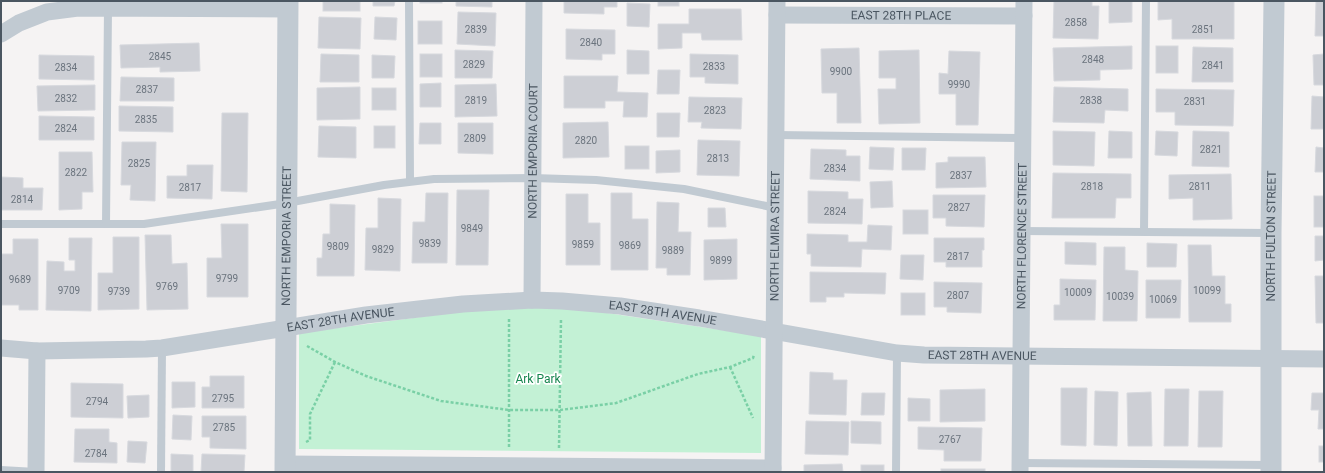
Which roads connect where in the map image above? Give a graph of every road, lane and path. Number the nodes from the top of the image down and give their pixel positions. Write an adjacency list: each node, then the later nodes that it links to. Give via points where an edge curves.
1 (410, 1): 13 (lane)
2 (534, 1): 12 (street, NORTH EMPORIA COURT)
3 (1146, 1): 19 (lane)
4 (1274, 1): 20 (street, NORTH FULTON STREET)
5 (288, 5): 6 (street); 14 (street, NORTH EMPORIA STREET)
6 (108, 8): 9 (street, via 47,12 19,23); 17 (lane)
7 (777, 8): 8 (street, EAST 28TH PLACE); 10 (street, NORTH ELMIRA STREET)
8 (1024, 9): 11 (street, NORTH FLORENCE STREET)
9 (1, 34)
10 (776, 135): 11 (lane); 15 (street, NORTH ELMIRA STREET)
11 (1023, 138): 18 (street, NORTH FLORENCE STREET)
12 (533, 178): 13 (lane, via 434,179); 15 (lane, via 596,180 684,189); 22 (street, NORTH EMPORIA COURT)
13 (410, 182): 14 (lane)
14 (287, 203): 17 (lane, via 144,224); 24 (street, NORTH EMPORIA STREET)
15 (776, 208): 25 (street, NORTH ELMIRA STREET)
16 (1, 224): 17 (lane)
17 (106, 224)
18 (1022, 231): 19 (lane); 31 (street, NORTH FLORENCE STREET)
19 (1144, 231): 20 (lane)
20 (1271, 233): 32 (street, NORTH FULTON STREET)
21 (509, 300): 22 (street, EAST 28TH AVENUE); 24 (street, EAST 28TH AVENUE, via 374,314); 36 (path)
22 (532, 300): 23 (street, EAST 28TH AVENUE)
23 (562, 301): 25 (street, EAST 28TH AVENUE, via 627,307); 37 (path)
24 (286, 327): 28 (street, EAST 28TH AVENUE); 39 (street, NORTH EMPORIA STREET)
25 (771, 331): 30 (street, EAST 28TH AVENUE); 35 (path, via 753,358); 46 (street, NORTH ELMIRA STREET)
26 (305, 344): 34 (path)
27 (1, 348): 29 (street, EAST 28TH AVENUE)
28 (162, 348): 29 (street, EAST 28TH AVENUE); 48 (lane)
29 (37, 351): 47 (street)
30 (897, 353): 31 (street, EAST 28TH AVENUE); 49 (lane)
31 (1021, 355): 32 (street, EAST 28TH AVENUE); 42 (street, NORTH FLORENCE STREET)
32 (1271, 359): 33 (street, EAST 28TH AVENUE); 43 (street, NORTH FULTON STREET)
33 (1324, 359)
34 (335, 362): 36 (path, via 366,376 441,401); 39 (path, via 310,414 310,440)
35 (730, 368): 37 (path, via 698,374 616,403); 38 (path, via 753,416)
36 (509, 410): 37 (path); 40 (path)
37 (560, 410): 41 (path)
38 (753, 422)
39 (285, 463): 40 (street)
40 (509, 466): 44 (street)
41 (559, 466): 44 (street); 46 (street)
42 (1020, 467): 43 (lane)
43 (1271, 468)
44 (527, 469)
45 (1, 470): 47 (lane)
46 (773, 470)
47 (36, 472)
48 (162, 472)
49 (896, 472)

